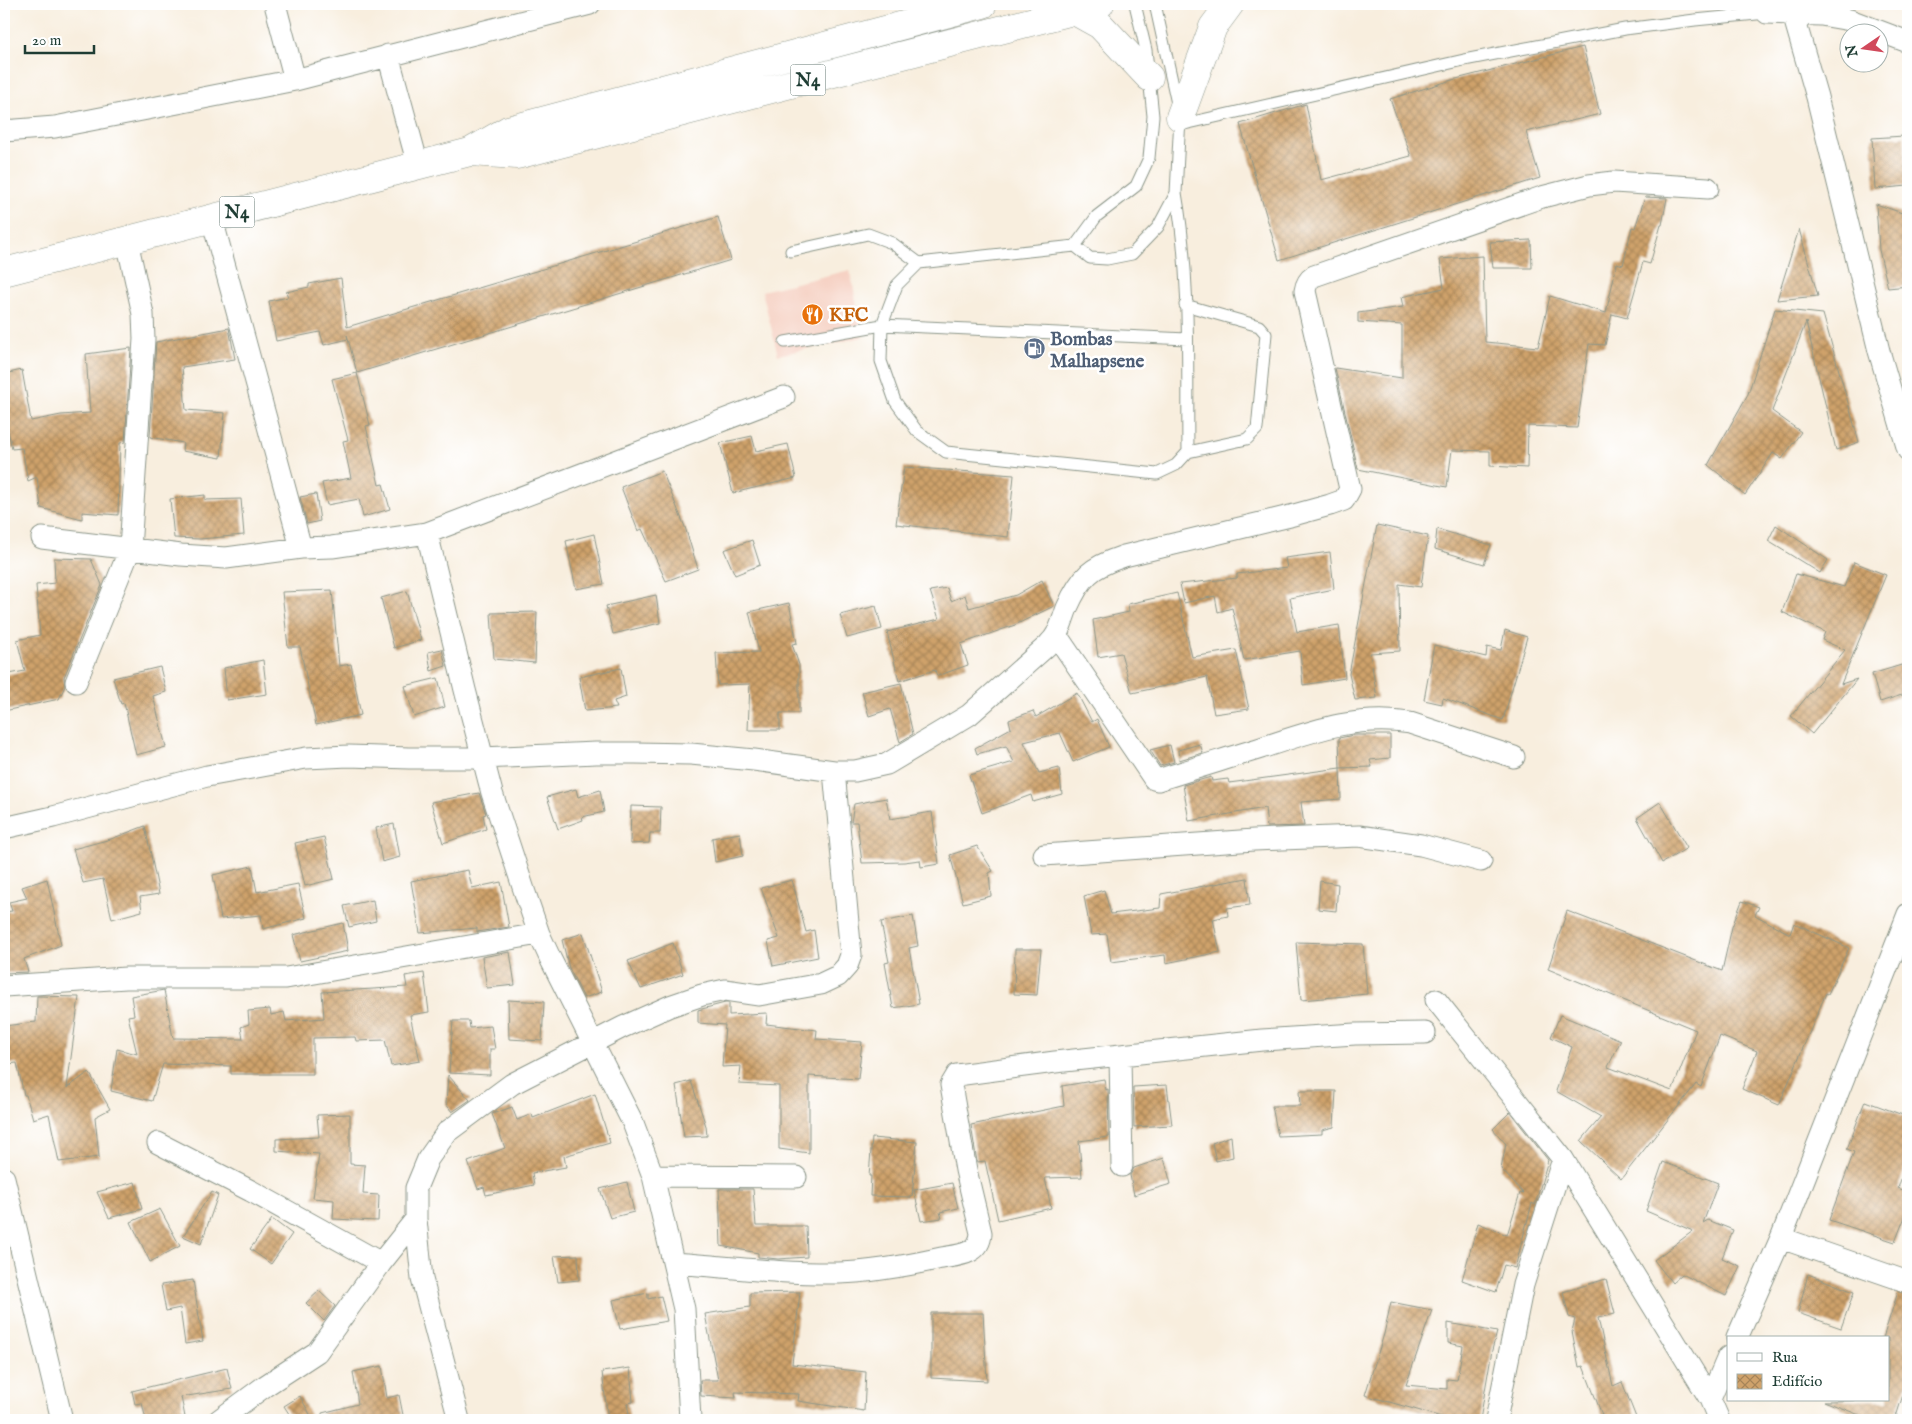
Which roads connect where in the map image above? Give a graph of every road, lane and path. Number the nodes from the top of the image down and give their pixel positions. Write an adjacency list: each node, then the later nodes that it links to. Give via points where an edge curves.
1 (275, 4): 14 (street)
2 (590, 4): 12 (street)
3 (983, 4): 17 (highway, N4, via 508,130)
4 (1100, 4): 8 (highway, N4)
5 (1135, 4): 13 (lane)
6 (1155, 4): 15 (lane)
7 (1230, 4): 15 (highway, via 1213,26)
8 (1073, 10): 13 (highway, via 1100,25); 17 (highway, N4, via 517,155)
9 (1767, 13): 10 (street); 15 (lane, via 1625,29)
10 (1792, 14): 11 (street, via 1850,20); 32 (street, via 1817,97 1879,351)
11 (1908, 42)
12 (388, 55): 14 (street); 18 (street)
13 (1149, 77): 23 (lane, via 1153,116 1149,158 1136,186 1098,216)
14 (296, 80): 16 (street, via 54,127)
15 (1180, 121): 20 (lane)
16 (4, 131)
17 (470, 152): 18 (highway, N4)
18 (418, 166): 21 (highway, N4)
19 (1708, 188): 38 (street, via 1614,182 1589,185 1542,197 1309,279 1305,291 1350,489 1348,495 1330,506 1101,564 1084,576)
20 (1176, 193): 23 (lane, via 1158,226 1132,254 1107,259 1090,258); 27 (lane, via 1183,232)
21 (212, 219): 22 (highway, N4); 36 (street)
22 (127, 240): 26 (highway, N4); 37 (street, via 143,314 144,339)
23 (1075, 246): 25 (lane)
24 (791, 251): 25 (lane, via 868,234 892,243)
25 (919, 263): 28 (lane, via 897,286)
26 (4, 272)
27 (1185, 305): 29 (lane); 33 (lane, via 1259,326 1266,334 1257,429 1247,439)
28 (882, 326): 29 (lane); 30 (lane); 33 (lane, via 881,361 895,401 917,431 946,452 1157,474 1176,465)
29 (1187, 339): 33 (lane)
30 (785, 342)
31 (784, 398): 34 (street)
32 (1908, 450)
33 (1188, 452)
34 (427, 533): 36 (street, via 332,547); 41 (street)
35 (42, 538): 37 (street)
36 (301, 548): 37 (street, via 226,558)
37 (130, 549): 39 (street)
38 (1057, 636): 40 (street, via 1154,779 1328,726 1373,721 1393,720 1410,724); 42 (street, via 970,716 887,764 855,771)
39 (76, 682)
40 (1514, 757)
41 (482, 758): 42 (street, via 596,752 691,754); 43 (street, via 306,758 208,776); 47 (street)
42 (834, 771): 51 (street, via 851,955 847,966 838,976 821,984 759,995 725,990 702,996 670,1006)
43 (4, 828)
44 (1044, 855): 45 (street, via 1358,836 1421,845)
45 (1481, 861)
46 (1908, 914): 60 (street)
47 (539, 934): 48 (street, via 286,978 126,978); 51 (street)
48 (4, 986)
49 (1436, 1000): 54 (street)
50 (1425, 1033): 52 (street, via 1262,1040)
51 (592, 1043): 56 (street, via 633,1123); 59 (street, via 512,1084 447,1132 428,1160 416,1188)
52 (1120, 1056): 55 (street); 62 (street, via 963,1074 953,1079 966,1170 981,1233 981,1241 973,1251 907,1266 840,1273)
53 (158, 1142): 61 (street)
54 (1563, 1159): 66 (street); 71 (street, via 1524,1285)
55 (1122, 1166)
56 (653, 1176): 57 (street); 62 (street)
57 (796, 1177)
58 (4, 1178): 67 (street)
59 (416, 1219): 61 (street); 69 (street, via 422,1280)
60 (1781, 1238): 63 (street); 64 (street)
61 (381, 1263): 68 (street, via 317,1352)
62 (674, 1263): 70 (street, via 684,1309)
63 (1908, 1282)
64 (1738, 1336)
65 (1727, 1359): 66 (street)
66 (1710, 1399): 72 (street)
67 (62, 1420)
68 (219, 1420)
69 (459, 1420)
70 (690, 1420)
71 (1496, 1420)
72 (1719, 1420)

